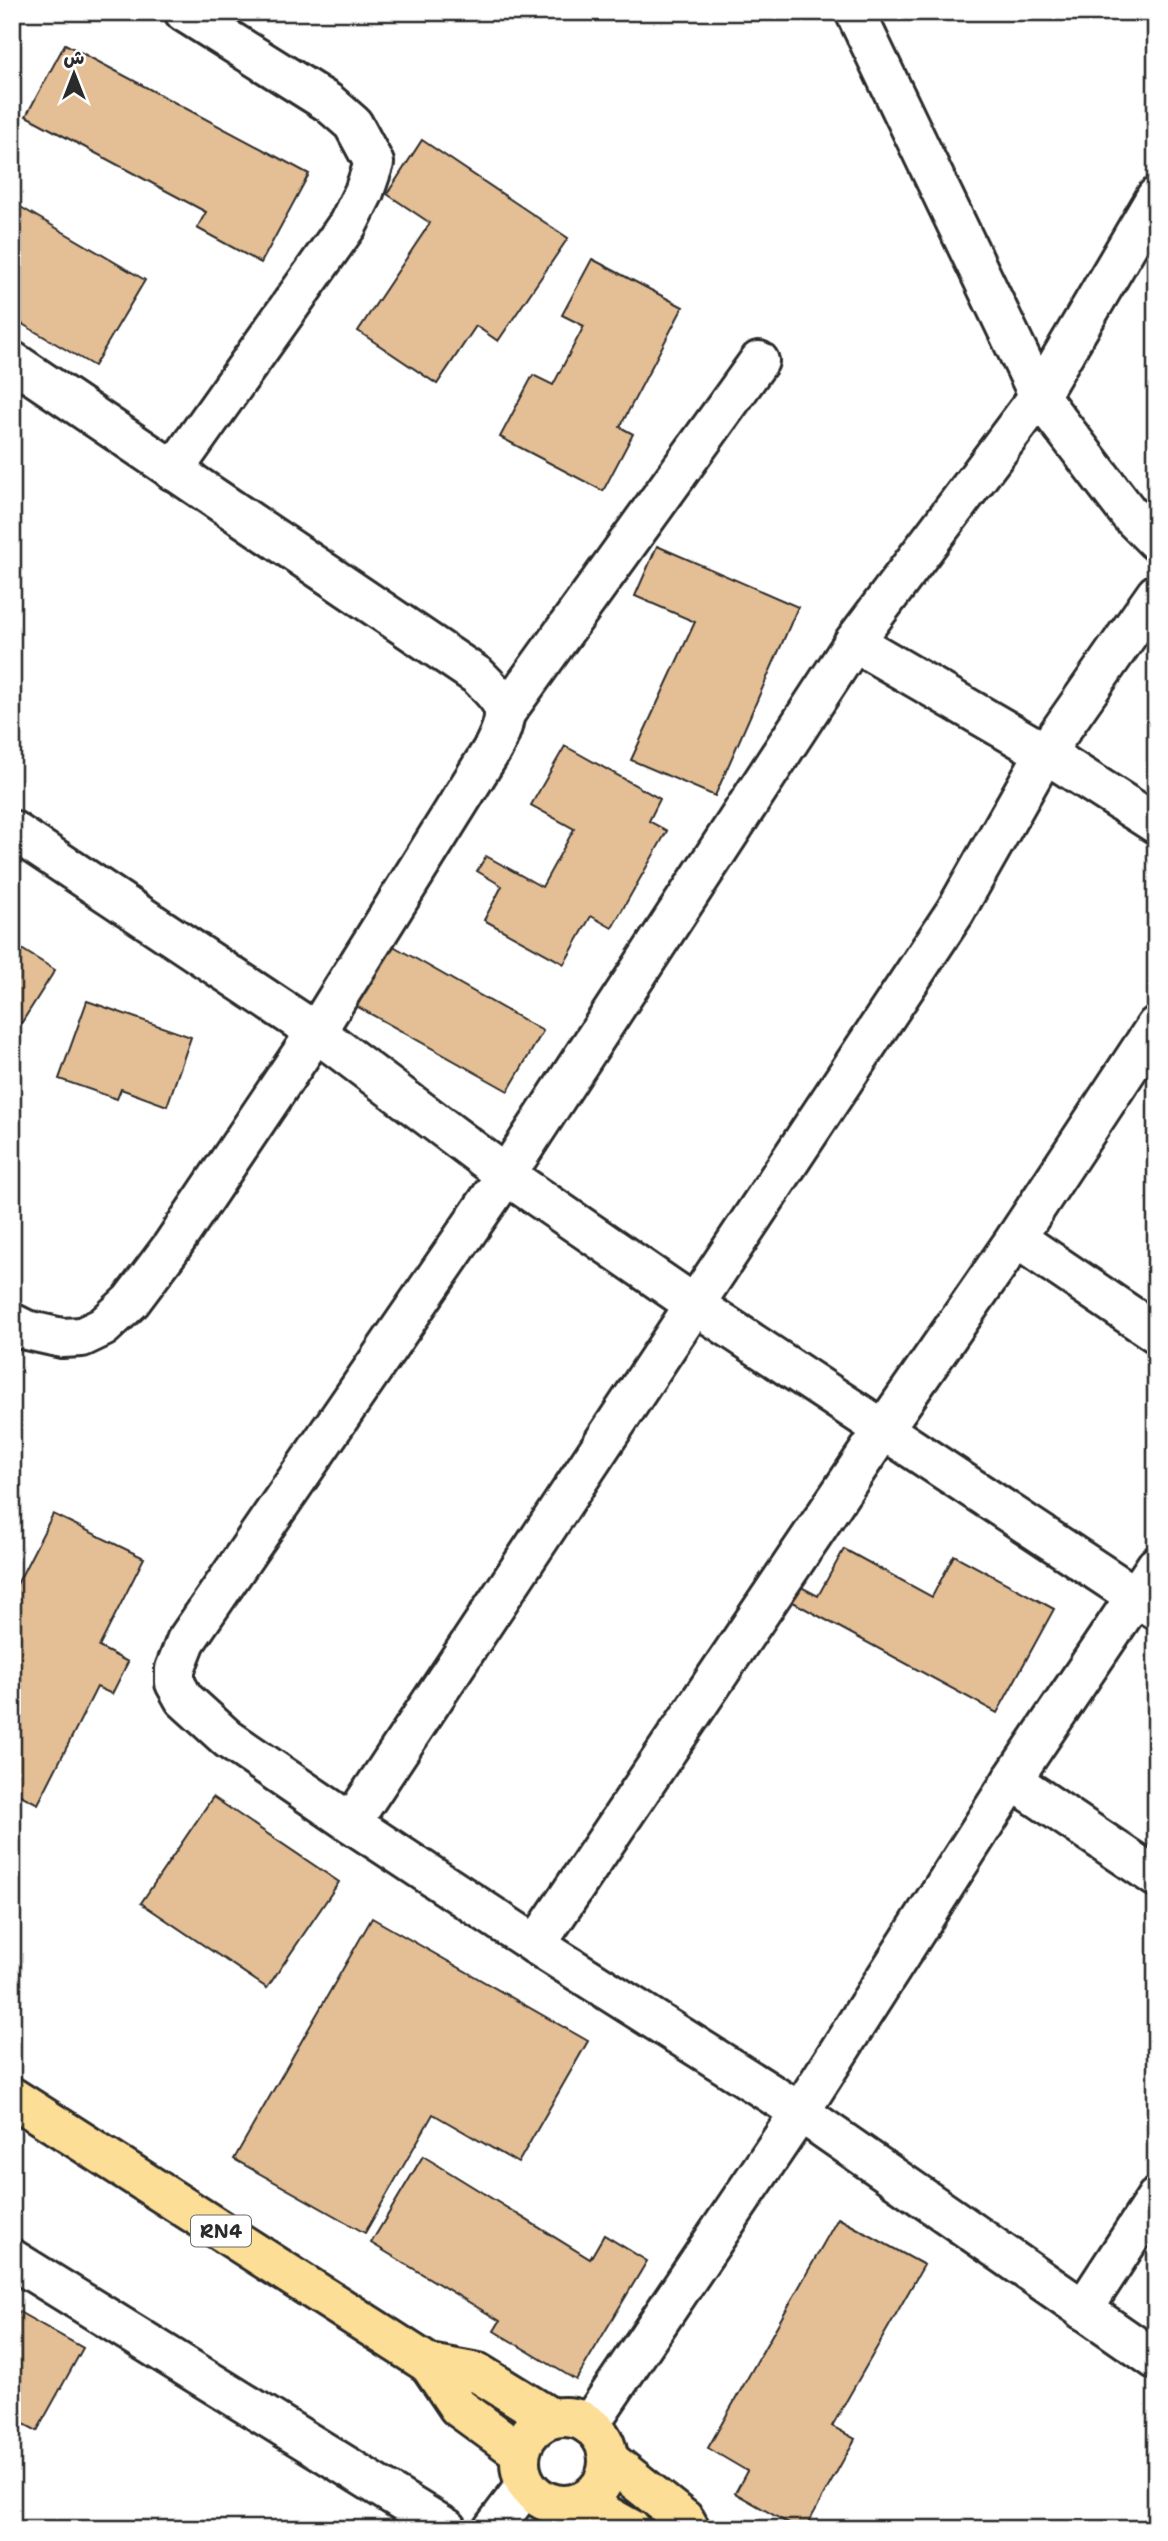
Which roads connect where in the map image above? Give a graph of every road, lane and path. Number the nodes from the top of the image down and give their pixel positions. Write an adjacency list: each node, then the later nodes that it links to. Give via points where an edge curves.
1 (184, 12): 7 (street, via 329,103 354,124 374,163 348,224)
2 (855, 12): 6 (street)
3 (1156, 197): 6 (street)
4 (12, 361): 7 (street)
5 (759, 361): 11 (street)
6 (1039, 396): 8 (street, via 1130,515); 10 (street)
7 (173, 471): 11 (street, via 478,676 497,695)
8 (1156, 541)
9 (1156, 594): 12 (street)
10 (854, 642): 12 (street); 17 (street)
11 (504, 715): 16 (street, via 493,748)
12 (1045, 753): 13 (street); 19 (street, via 955,912)
13 (1156, 824)
14 (12, 830): 16 (street)
15 (1156, 1026): 18 (street)
16 (316, 1032): 17 (street); 20 (street, via 170,1249 121,1310 103,1327 82,1337 62,1338)
17 (506, 1175): 19 (street); 25 (street, via 186,1641 175,1670 184,1699 228,1739)
18 (1016, 1238): 21 (street); 22 (street)
19 (695, 1305): 22 (street); 25 (street)
20 (12, 1323)
21 (1156, 1333)
22 (883, 1430): 23 (street); 27 (street)
23 (1148, 1590): 24 (street)
24 (1012, 1780): 26 (street); 29 (street)
25 (351, 1823): 27 (street)
26 (1156, 1877)
27 (536, 1945): 29 (street)
28 (12, 2097): 34 (main road, RN4)
29 (800, 2112): 32 (street); 36 (street)
30 (1156, 2197): 32 (street)
31 (12, 2259): 40 (street)
32 (1083, 2310): 33 (street)
33 (1156, 2360)
34 (429, 2364): 35 (main road, RN4, via 478,2373); 38 (main road, RN4, via 458,2407)
35 (551, 2418): 36 (main road, RN4, via 571,2417); 38 (main road, via 526,2438)
36 (589, 2425): 37 (main road, via 603,2440)
37 (608, 2459): 39 (main road, via 606,2476 597,2491); 43 (main road, via 685,2520)
38 (523, 2468): 39 (main road, RN4, via 537,2497); 41 (street)
39 (571, 2512): 42 (main road, RN4)
40 (448, 2529)
41 (493, 2529)
42 (631, 2529)
43 (690, 2529)

